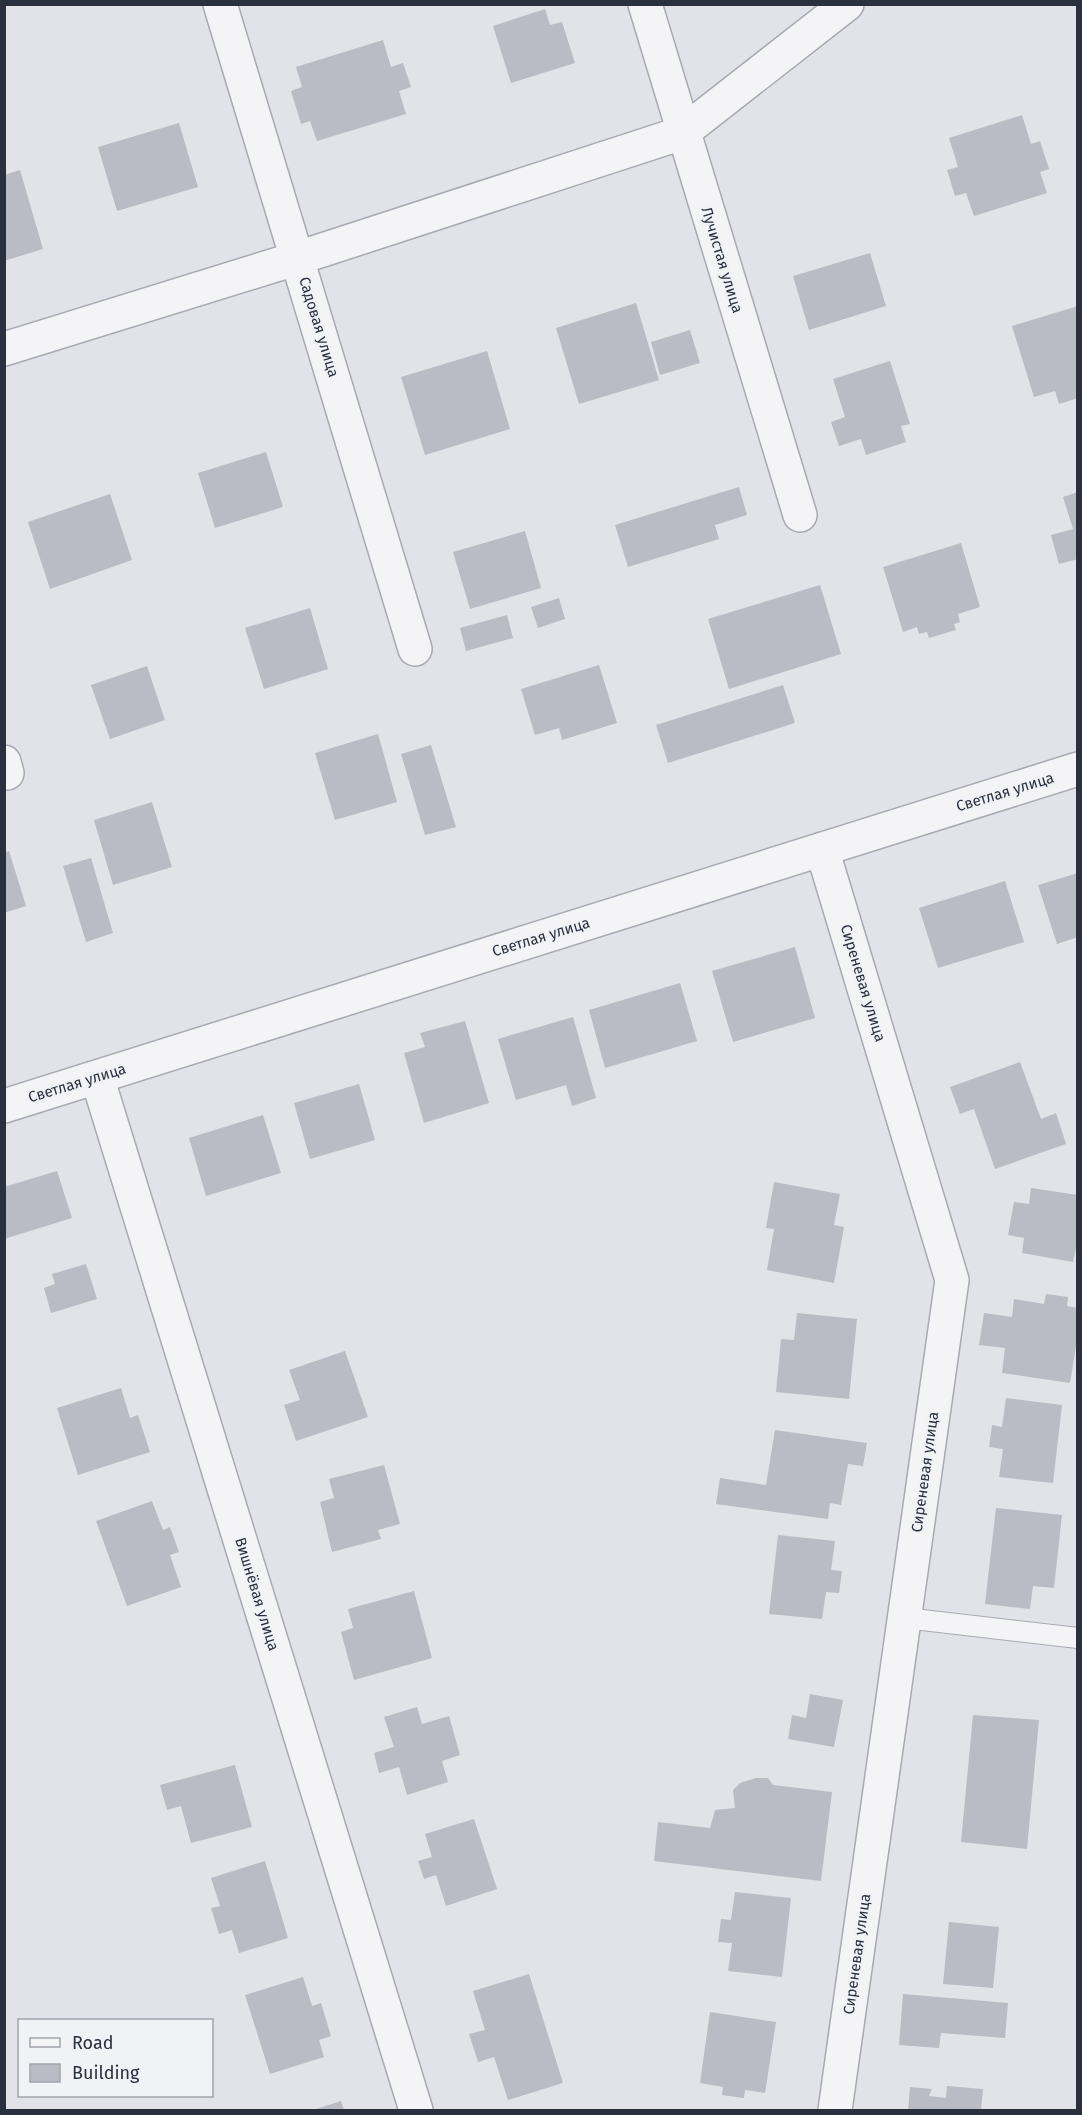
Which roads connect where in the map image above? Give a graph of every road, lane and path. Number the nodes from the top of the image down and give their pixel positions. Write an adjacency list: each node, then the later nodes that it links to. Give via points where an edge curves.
1 (220, 4): 5 (street, Садовая улица)
2 (645, 4): 4 (street, Лучистая улица)
3 (847, 4): 4 (street)
4 (682, 133): 5 (street); 7 (street, Лучистая улица)
5 (298, 258): 6 (street); 8 (street, Садовая улица)
6 (4, 349)
7 (800, 514)
8 (415, 649)
9 (1077, 769): 10 (street, Светлая улица)
10 (822, 849): 11 (street, Светлая улица); 13 (street, Сиреневая улица, via 952,1280)
11 (97, 1077): 12 (street, Светлая улица); 15 (street, Вишнёвая улица)
12 (4, 1106)
13 (904, 1618): 14 (lane); 16 (street, Сиреневая улица)
14 (1077, 1638)
15 (416, 2110)
16 (835, 2110)

